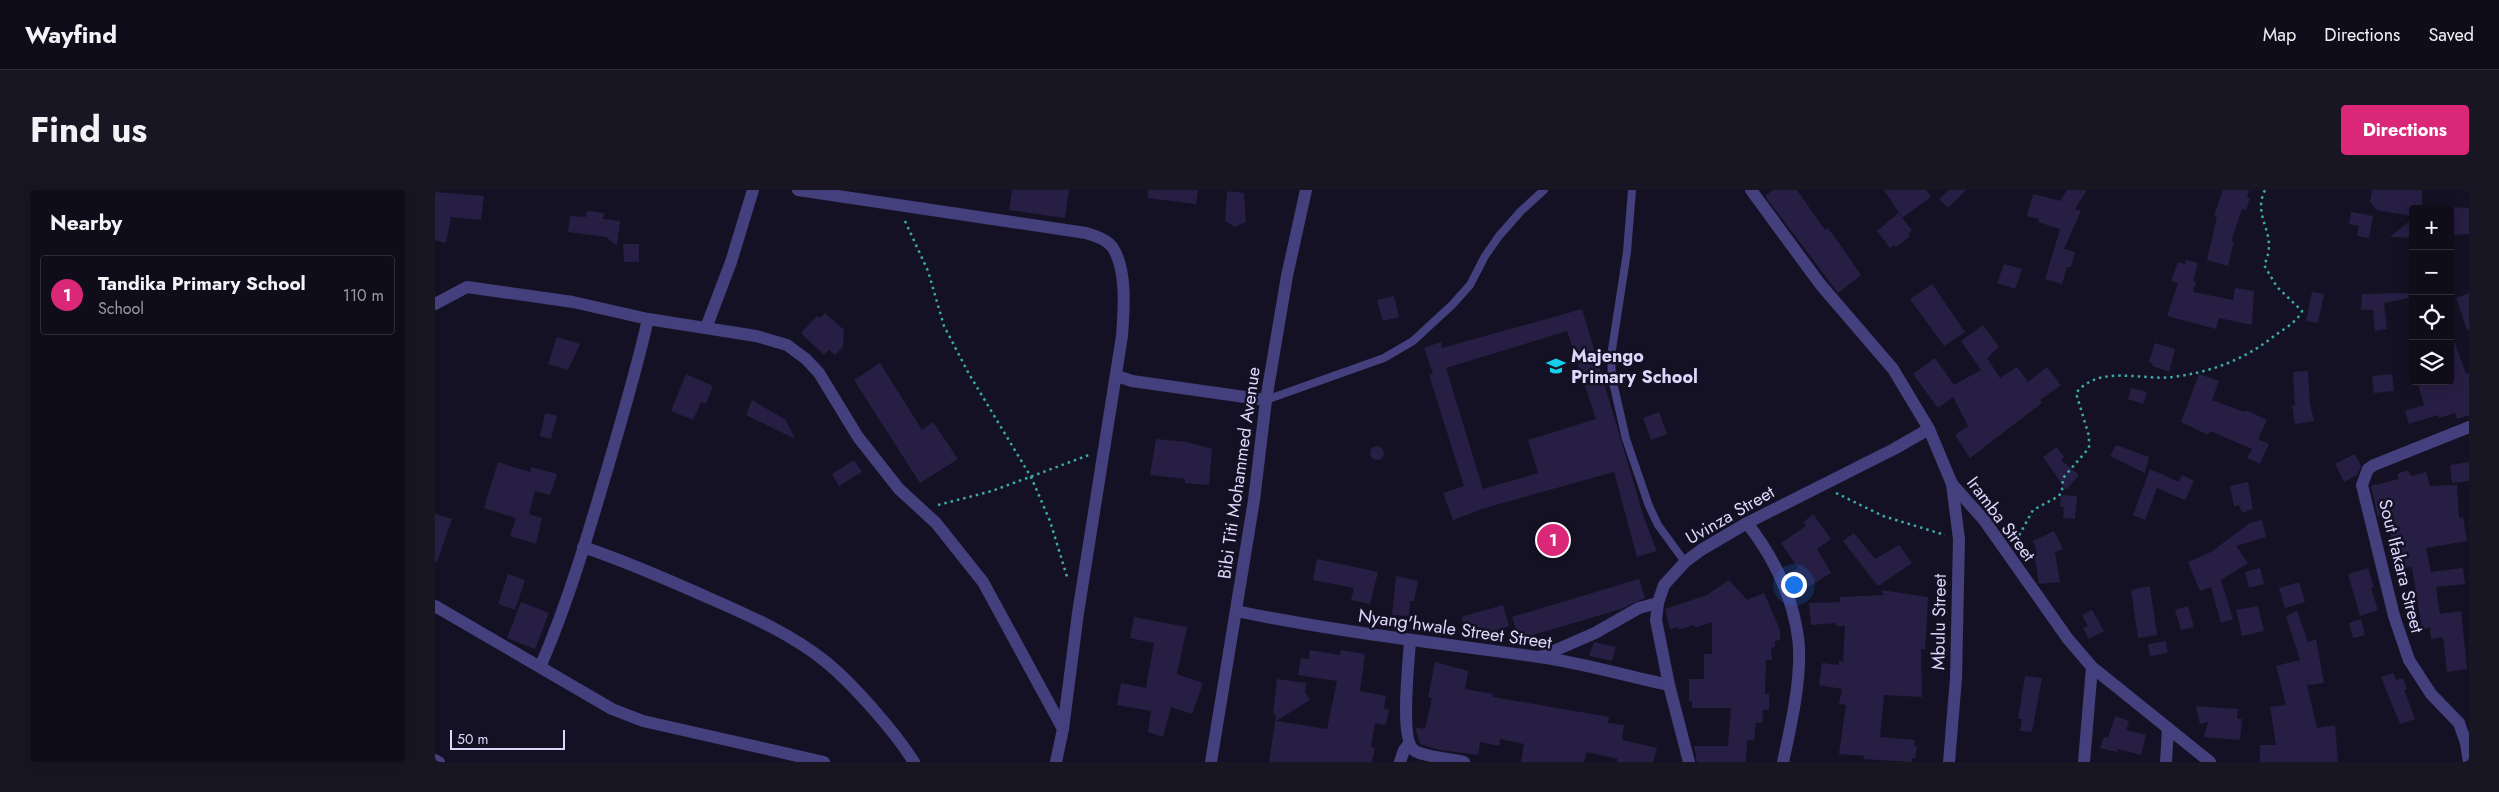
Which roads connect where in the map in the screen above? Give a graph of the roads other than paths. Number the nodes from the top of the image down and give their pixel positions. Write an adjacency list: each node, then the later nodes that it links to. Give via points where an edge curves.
1 (753, 190): 9 (street)
2 (797, 190): 10 (street, via 1086,233 1101,238 1113,247 1123,278 1124,314)
3 (1306, 190): 11 (street, Bibi Titi Mohammed Avenue)
4 (1544, 190): 11 (lane, via 1499,236 1458,298 1413,341 1384,358)
5 (1632, 190): 17 (lane, via 1628,242 1611,356 1612,378 1626,438 1649,506 1658,525)
6 (1751, 190): 13 (street, Iramba Street, via 1820,284 1893,369)
7 (435, 304): 8 (street, via 467,287 573,302)
8 (648, 319): 9 (street); 16 (street, via 635,378)
9 (706, 328): 27 (street, via 787,345 819,373 858,436 899,489 936,523 983,582)
10 (1117, 376): 11 (street, via 1132,381); 27 (street, via 1078,613)
11 (1265, 400): 20 (street, Bibi Titi Mohammed Avenue, via 1254,500)
12 (2469, 427): 43 (street, Sout Ifakara Street, via 2368,468 2363,485 2409,660 2431,694 2459,723)
13 (1929, 429): 14 (street, Iramba Street); 15 (street, Uvinza Street, via 1894,450)
14 (1952, 484): 24 (street, Iramba Street, via 1966,498 2068,639); 39 (street, Mbulu Street, via 1959,539 1956,678)
15 (1747, 523): 17 (street, Uvinza Street); 38 (street, via 1771,556 1798,636 1791,723)
16 (583, 547): 23 (street); 33 (street, via 645,569 740,611 799,644 847,680)
17 (1685, 562): 18 (street, Uvinza Street, via 1665,585)
18 (1658, 603): 22 (street, via 1639,608 1595,633); 25 (street, Uvinza Street, via 1656,620)
19 (435, 606): 23 (street)
20 (1236, 611): 21 (street, Nyang'hwale Street Street); 35 (street, Bibi Titi Mohammed Avenue)
21 (1410, 641): 22 (street, Nyang'hwale Street Street); 28 (street, via 1406,728)
22 (1540, 657): 25 (street, Nyang'hwale Street Street)
23 (541, 666): 32 (street, via 612,709 643,721)
24 (2092, 667): 26 (street, Iramba Street); 40 (street)
25 (1669, 685): 29 (street, Uvinza Street)
26 (2168, 728): 41 (street); 42 (street, Iramba Street)
27 (1063, 729): 34 (street)
28 (1409, 744): 36 (street); 37 (street, via 1418,752)
29 (1685, 759)
30 (435, 760): 31 (street)
31 (439, 762)
32 (824, 762)
33 (914, 762)
34 (1056, 762)
35 (1211, 762)
36 (1400, 762)
37 (1464, 762)
38 (1783, 762)
39 (1949, 762)
40 (2084, 762)
41 (2166, 762)
42 (2210, 762)
43 (2469, 762)

